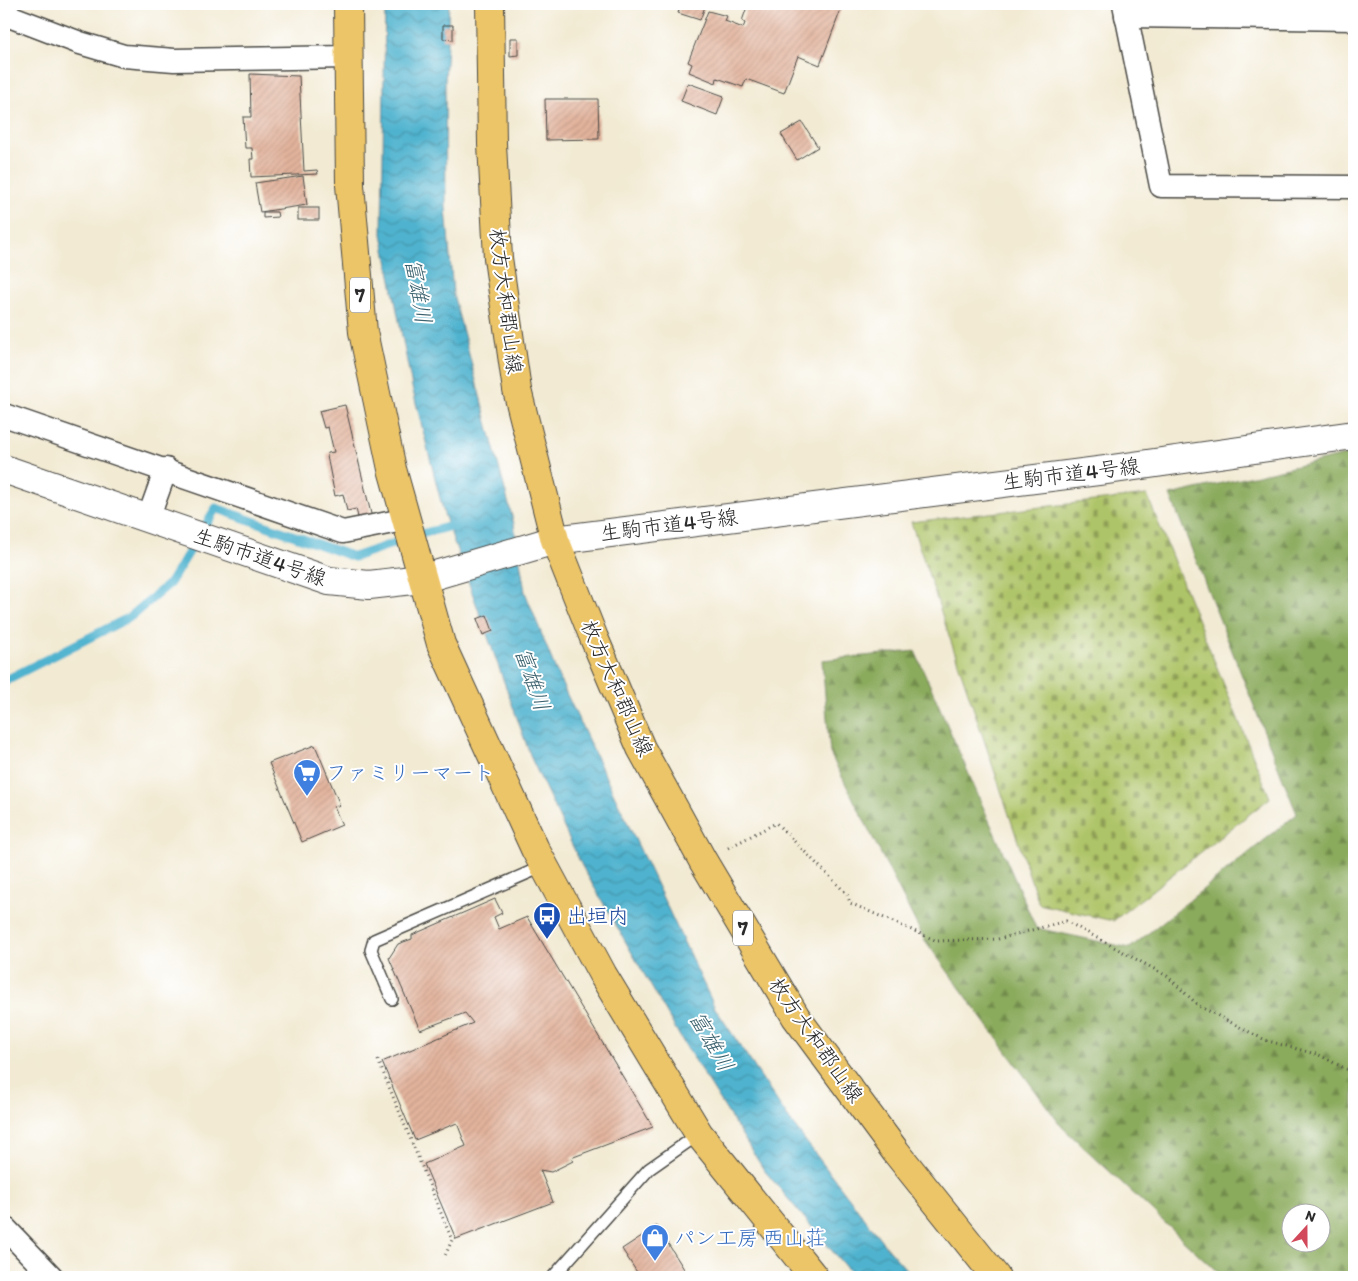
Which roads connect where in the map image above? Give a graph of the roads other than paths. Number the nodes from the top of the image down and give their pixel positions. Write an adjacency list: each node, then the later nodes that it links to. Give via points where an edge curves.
1 (348, 4): 6 (main road, 7)
2 (490, 4): 14 (main road, 枚方大和郡山線 / 7, via 498,258 518,390)
3 (1125, 10): 5 (street); 7 (street, via 1161,186)
4 (4, 14): 6 (street, via 124,56 174,60)
5 (1354, 18)
6 (348, 57): 13 (main road, 7, via 350,184 363,332 392,469)
7 (1354, 187)
8 (4, 415): 11 (street)
9 (1354, 435): 14 (street, 生駒市道4号線)
10 (4, 469): 12 (street, 生駒市道4号線)
11 (166, 469): 12 (street); 13 (street, via 343,532)
12 (148, 519): 15 (street, 生駒市道4号線, via 329,582 369,585)
13 (408, 519): 15 (main road, 7)
14 (555, 540): 15 (street, 生駒市道4号線); 23 (main road, 枚方大和郡山線 / 7, via 641,748 703,861 796,1017 896,1152)
15 (422, 579): 16 (main road, 7, via 441,644)
16 (544, 866): 17 (lane, via 374,940 371,950); 18 (main road, 7, via 603,975)
17 (392, 999)
18 (699, 1134): 21 (lane, via 649,1169); 22 (main road, 7)
19 (4, 1227): 20 (street)
20 (52, 1277)
21 (553, 1277)
22 (814, 1277)
23 (996, 1277)

